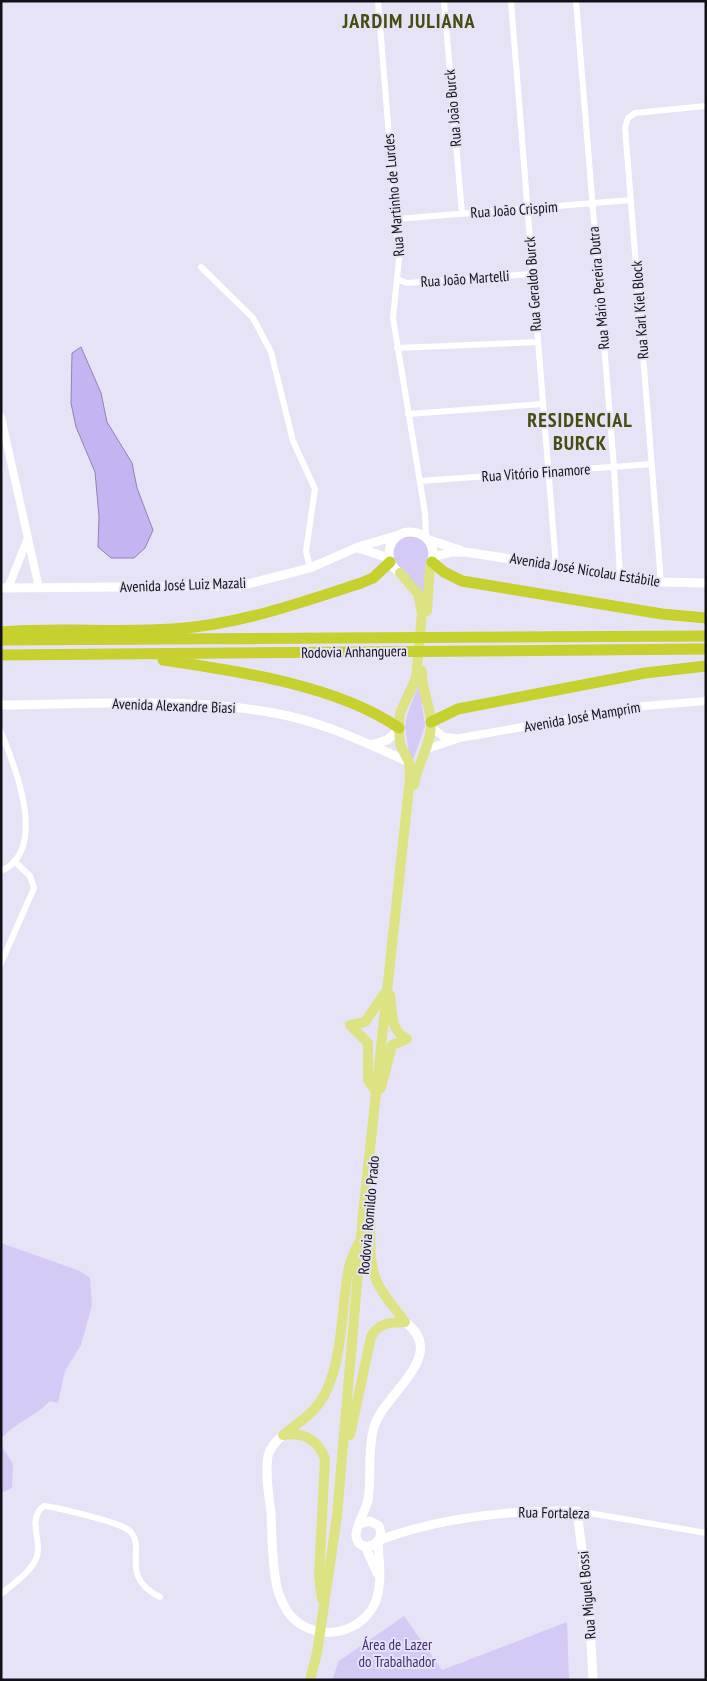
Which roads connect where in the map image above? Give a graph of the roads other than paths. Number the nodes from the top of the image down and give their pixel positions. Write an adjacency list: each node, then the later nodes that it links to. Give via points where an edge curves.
1 (378, 1): 10 (street, Rua Martinho de Lurdes)
2 (444, 1): 9 (street, Rua João Burck)
3 (511, 1): 8 (street, Rua Geraldo Burck)
4 (576, 1): 7 (street, Rua Mário Pereira Dutra)
5 (706, 106): 6 (street, Rua Karl Kiel Block, via 635,113 628,118 624,134)
6 (631, 200): 7 (street, Rua João Crispim); 19 (street, Rua Karl Kiel Block)
7 (592, 204): 8 (street, Rua João Crispim); 20 (street, Rua Mário Pereira Dutra)
8 (527, 210): 9 (street, Rua João Crispim); 12 (street, Rua Geraldo Burck)
9 (462, 214): 10 (street, Rua João Crispim)
10 (397, 219): 13 (street, Rua Martinho de Lurdes)
11 (201, 267): 31 (street, via 253,318 271,352 293,441 315,489 306,551)
12 (533, 274): 13 (street, Rua João Martelli, via 406,284); 14 (street, Rua Geraldo Burck)
13 (398, 279): 15 (street, Rua Martinho de Lurdes, via 393,305)
14 (537, 342): 15 (street); 16 (street, Rua Geraldo Burck)
15 (397, 348): 17 (street, Rua Martinho de Lurdes)
16 (543, 404): 17 (street); 21 (street, Rua Geraldo Burck)
17 (408, 414): 22 (street, Rua Martinho de Lurdes)
18 (1, 418): 24 (street)
19 (652, 464): 20 (street, Rua Vitório Finamore); 34 (street, Rua Karl Kiel Block)
20 (614, 467): 21 (street, Rua Vitório Finamore); 33 (street, Rua Mário Pereira Dutra)
21 (548, 472): 22 (street, Rua Vitório Finamore); 30 (street, Rua Geraldo Burck)
22 (420, 481): 25 (street, Rua Martinho de Lurdes)
23 (399, 535): 25 (main road, Avenida José Luiz Mazali, via 408,531); 26 (main road, Avenida José Luiz Mazali); 28 (main road, via 390,545)
24 (28, 537): 36 (street); 37 (street)
25 (427, 538): 27 (main road, Avenida José Nicolau Estábile); 29 (main road)
26 (358, 548): 28 (main road); 31 (main road, Avenida José Luiz Mazali)
27 (465, 552): 29 (main road, Avenida José Nicolau Estábile, via 452,552); 30 (main road, Avenida José Nicolau Estábile)
28 (390, 560): 32 (main road); 40 (highway, via 373,578 264,615 174,629)
29 (432, 561): 38 (main road); 39 (highway, via 444,572 462,580 662,614)
30 (556, 566): 33 (main road, Avenida José Nicolau Estábile)
31 (310, 568): 37 (main road, Avenida José Luiz Mazali, via 240,586)
32 (400, 573): 38 (main road, via 418,594)
33 (620, 576): 34 (main road, Avenida José Nicolau Estábile)
34 (661, 582): 35 (main road, Avenida José Nicolau Estábile)
35 (706, 584)
36 (5, 588): 37 (main road, Avenida José Luiz Mazali)
37 (39, 588)
38 (424, 615): 47 (main road)
39 (706, 618)
40 (1, 632)
41 (706, 636): 42 (highway, Rodovia Anhanguera)
42 (1, 640)
43 (706, 649): 45 (highway, Rodovia Anhanguera)
44 (1, 655): 45 (highway, Rodovia Anhanguera)
45 (127, 655): 51 (highway, via 237,672 332,695 366,708)
46 (706, 666): 50 (highway, via 645,673 458,709)
47 (419, 678): 50 (main road); 51 (main road, via 400,713)
48 (706, 701): 53 (street, Avenida José Mamprim, via 644,706)
49 (1, 704): 54 (main road, Avenida Alexandre Biasi, via 197,704 236,707 276,713 352,736)
50 (431, 724): 53 (street, Avenida José Mamprim, via 444,737); 55 (main road, Rodovia Romildo Prado)
51 (399, 729): 54 (main road, via 387,740); 56 (main road, via 400,744)
52 (1, 732): 57 (street, via 18,776 25,817 25,837)
53 (460, 738): 55 (street, Avenida José Mamprim)
54 (370, 745): 56 (main road, Avenida Alexandre Biasi)
55 (424, 750): 60 (main road, Rodovia Romildo Prado, via 415,777)
56 (409, 762): 60 (main road, Rodovia Romildo Prado)
57 (14, 861): 58 (street); 59 (street, via 30,876 34,888)
58 (1, 871)
59 (1, 963)
60 (388, 993): 61 (main road, Rodovia Romildo Prado); 61 (main road, via 394,1027 407,1039 392,1045); 61 (main road, via 365,1022 350,1025 368,1043 368,1080)
61 (378, 1092): 62 (main road, Rodovia Romildo Prado); 63 (main road, Rodovia Romildo Prado)
62 (370, 1200): 64 (main road, via 372,1264 377,1282); 66 (main road, Rodovia Romildo Prado)
63 (362, 1234): 65 (main road, via 348,1270 343,1316 328,1389 314,1409); 78 (main road, Rodovia Romildo Prado, via 337,1516)
64 (405, 1322): 66 (main road, via 379,1326 371,1337); 67 (main road, via 417,1333 422,1352 415,1368 381,1410 373,1428)
65 (283, 1435): 75 (main road, via 268,1457 276,1582 288,1612 303,1625 322,1632 340,1632 356,1626 375,1602); 78 (main road, via 310,1438 317,1443 325,1459 319,1576)
66 (348, 1446): 80 (main road, Rodovia Romildo Prado, via 332,1599)
67 (368, 1500): 69 (main road); 70 (main road)
68 (577, 1511): 71 (main road, Rua Fortaleza, via 507,1513); 72 (street, Rua Fortaleza); 81 (main road, Rua Miguel Bossi, via 589,1606)
69 (360, 1524): 70 (main road, via 370,1521); 74 (main road, via 356,1537)
70 (377, 1524): 71 (main road, Rua Fortaleza); 73 (main road)
71 (402, 1532): 73 (main road, Rua Fortaleza)
72 (706, 1533)
73 (379, 1541): 74 (main road, via 371,1547); 75 (main road)
74 (365, 1546): 75 (main road)
75 (380, 1577)
76 (2, 1594): 77 (street, via 36,1561 39,1553 35,1517 44,1506 129,1530 134,1537 139,1580 147,1590)
77 (160, 1597)
78 (323, 1612): 79 (main road, Rodovia Romildo Prado)
79 (310, 1680)
80 (314, 1680)
81 (593, 1680)

